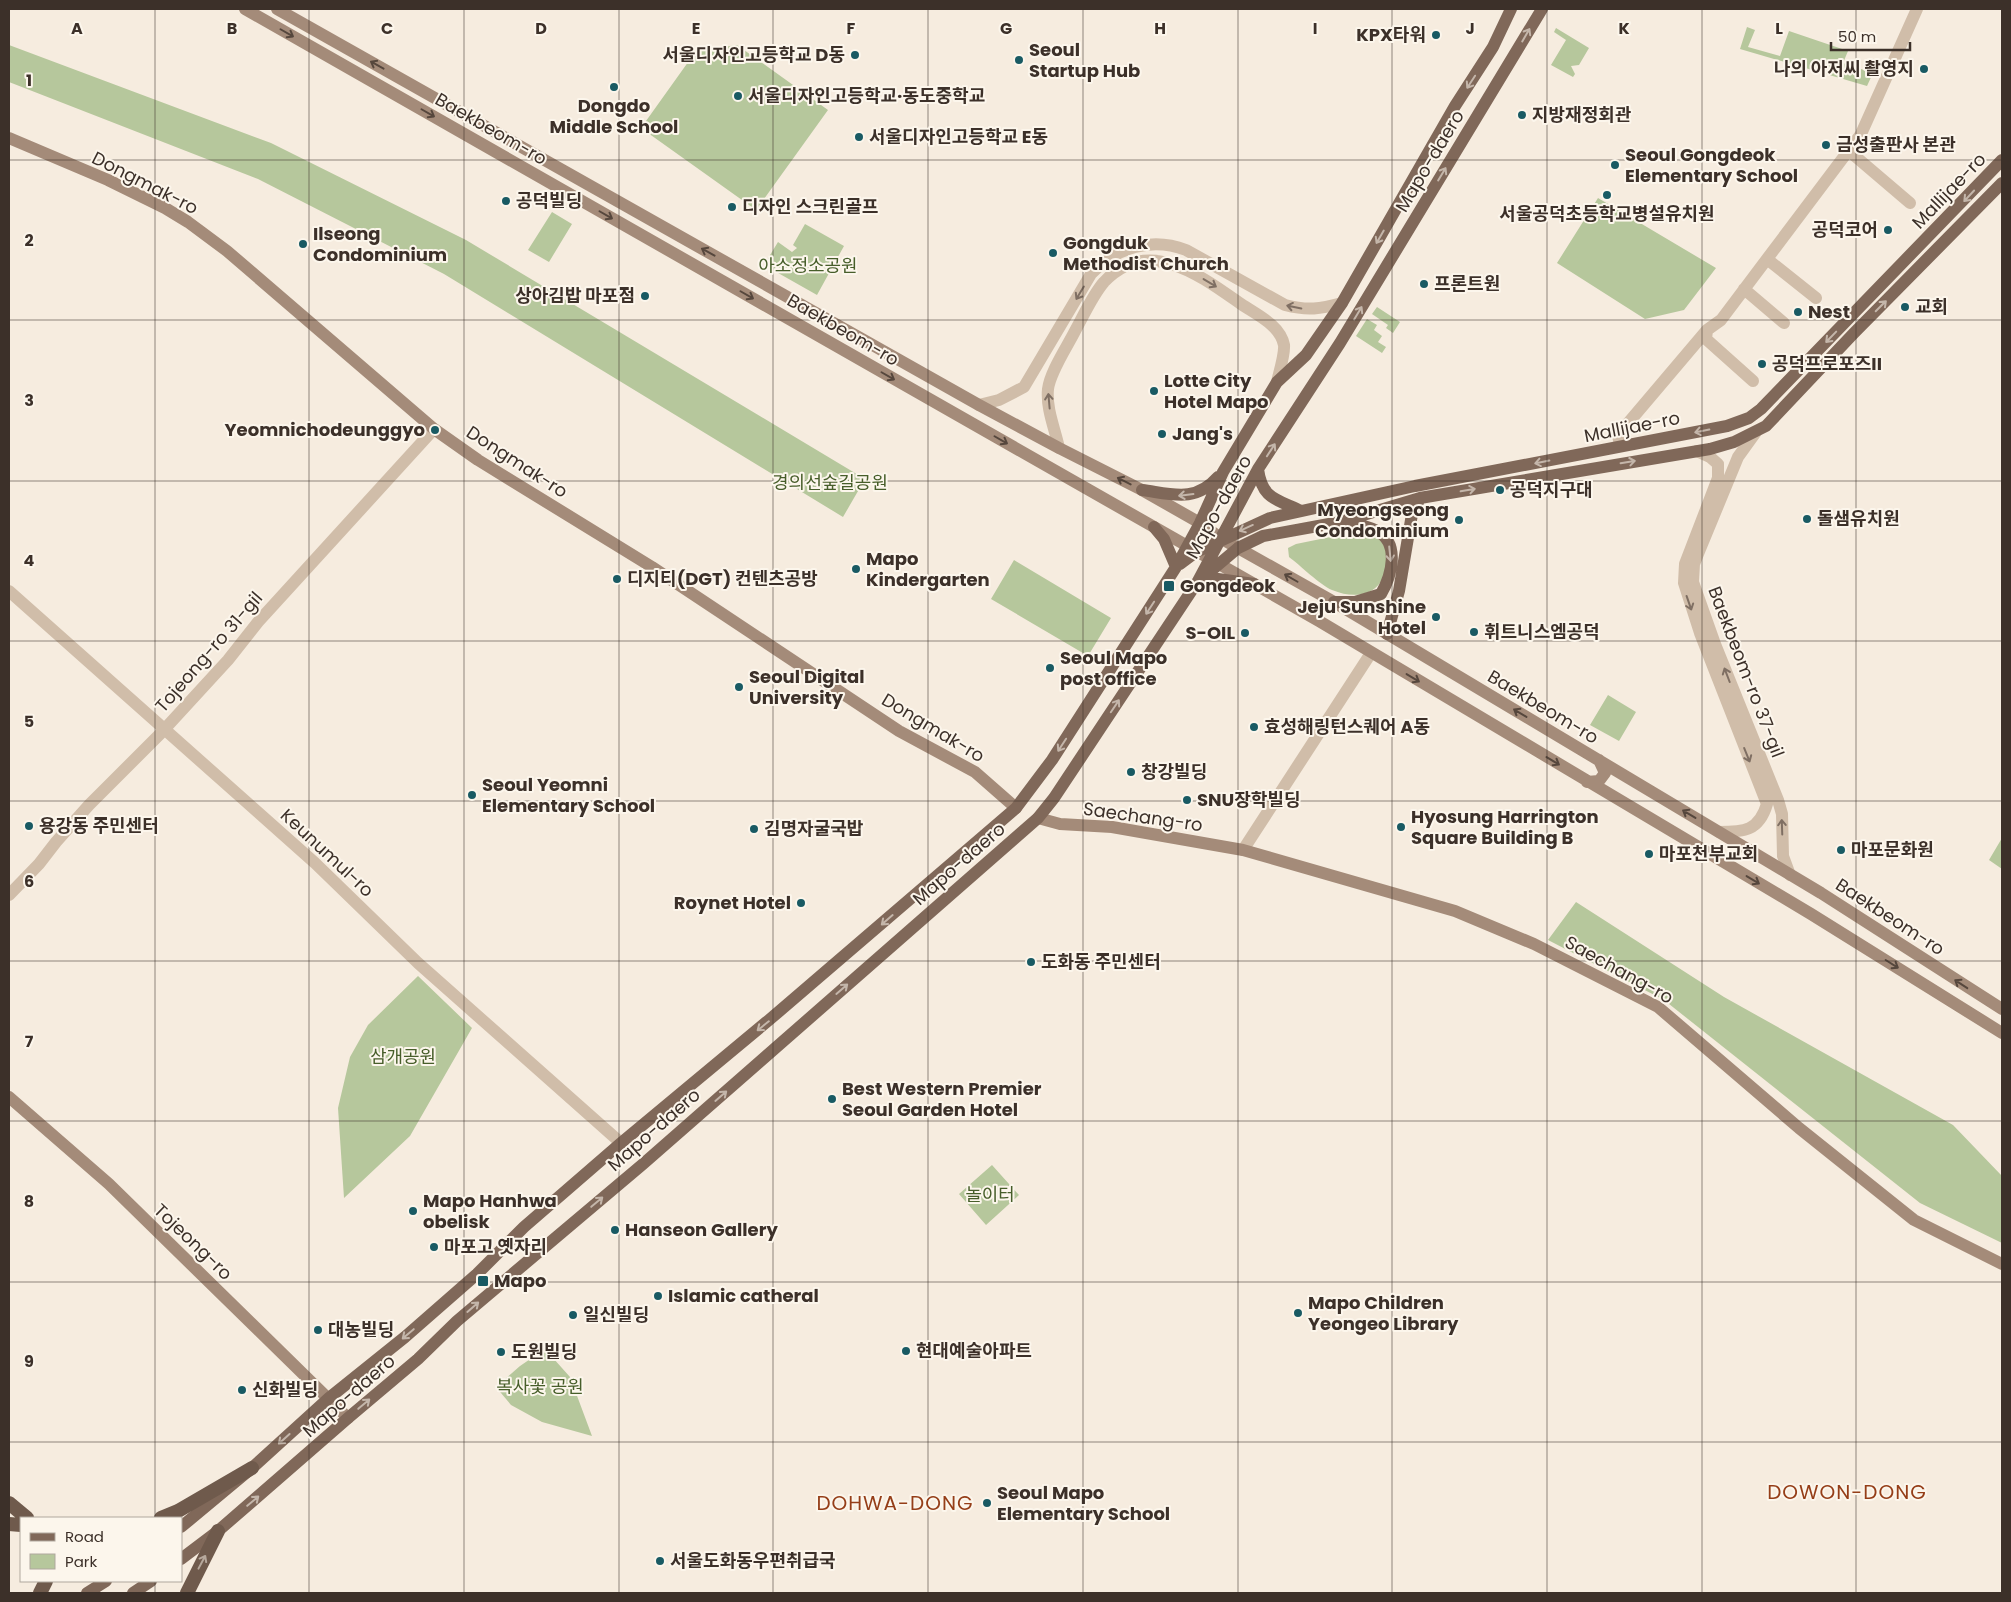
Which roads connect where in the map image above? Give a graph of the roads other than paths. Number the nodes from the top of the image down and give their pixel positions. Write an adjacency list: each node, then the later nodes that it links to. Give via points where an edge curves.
1 (245, 9): 11 (main road, Baekbeom-ro, one-way to 11)
2 (277, 9): 9 (main road, Baekbeom-ro, one-way to 2)
3 (1511, 9): 18 (main road, Mapo-daero, one-way to 18, via 1493,47 1455,106)
4 (1542, 9): 31 (main road, Mapo-daero, one-way to 4, via 1340,343)
5 (1917, 9): 7 (street, via 1861,134)
6 (9, 138): 26 (main road, Dongmak-ro, via 108,180 188,222 227,251)
7 (1849, 151): 12 (street); 15 (street)
8 (2002, 160): 13 (main road, Mallijae-ro, one-way to 13)
9 (566, 172): 11 (main road); 23 (main road, Baekbeom-ro, one-way to 9)
10 (2002, 183): 14 (main road, Mallijae-ro)
11 (557, 186): 38 (main road, Baekbeom-ro, one-way to 38)
12 (1910, 203)
13 (1942, 224): 14 (main road, via 1939,236 1944,239); 24 (main road, Mallijae-ro, one-way to 24)
14 (1952, 235): 25 (main road, Mallijae-ro, one-way to 14, via 1854,332)
15 (1767, 259): 16 (street); 17 (street)
16 (1744, 289): 19 (street); 20 (street, via 1721,320)
17 (1816, 298)
18 (1342, 303): 22 (main road, Mapo-daero, via 1306,355); 23 (street, one-way to 23, via 1319,309 1285,305 1186,250 1172,244 1144,244 1101,263 1091,274 1024,388)
19 (1784, 323)
20 (1707, 330): 21 (street, via 1706,339); 28 (street, via 1618,435)
21 (1753, 381)
22 (1277, 382): 29 (street, one-way to 22, via 1048,386 1094,296 1115,273 1140,262 1152,260 1180,266 1270,324 1284,346); 32 (main road, Mapo-daero)
23 (979, 405): 29 (main road, Baekbeom-ro)
24 (1764, 405): 25 (main road, via 1762,416); 28 (main road, Mallijae-ro, one-way to 28, via 1749,418 1728,426)
25 (1775, 417): 27 (main road, Mallijae-ro)
26 (434, 429): 50 (street, Tojeong-ro 31-gil); 53 (main road, Dongmak-ro, via 478,460 652,567 899,731 975,772)
27 (1756, 432): 30 (main road, Mallijae-ro, via 1734,442); 57 (street, Baekbeom-ro 37-gil, one-way to 27, via 1783,856 1782,814 1778,800 1718,653 1693,582 1694,564 1730,476)
28 (1620, 445): 35 (main road, Mallijae-ro, one-way to 35)
29 (1059, 448): 33 (main road, Baekbeom-ro, one-way to 29)
30 (1697, 451): 34 (main road, Mallijae-ro, one-way to 30); 55 (street, Baekbeom-ro 37-gil, one-way to 55, via 1718,464 1718,478 1685,564 1684,583 1700,633 1767,804 1764,816 1754,826 1740,832)
31 (1258, 469): 35 (main road, via 1266,493); 39 (main road, Mapo-daero)
32 (1223, 472): 33 (main road, one-way to 33, via 1210,487 1198,493 1181,496); 37 (main road, Mapo-daero)
33 (1142, 490): 37 (main road, Baekbeom-ro)
34 (1420, 498): 36 (main road, Mallijae-ro); 48 (main road, via 1412,514 1399,590)
35 (1301, 511): 39 (main road, Mallijae-ro, one-way to 39, via 1270,518)
36 (1340, 522): 40 (main road, Mallijae-ro, via 1263,536); 47 (main road, one-way to 47, via 1376,530 1384,536 1392,555 1391,569 1381,594 1354,602)
37 (1200, 523): 39 (main road, Baekbeom-ro); 41 (main road, Mapo-daero)
38 (1154, 527): 41 (main road, Baekbeom-ro); 43 (main road, via 1164,538)
39 (1222, 539): 40 (main road, Baekbeom-ro); 41 (main road, Mallijae-ro); 42 (main road, Mapo-daero)
40 (1238, 548): 42 (main road, Mallijae-ro); 47 (main road, Baekbeom-ro, one-way to 40)
41 (1192, 549): 42 (main road, Baekbeom-ro); 43 (main road, Mapo-daero)
42 (1215, 562): 44 (main road, Mapo-daero); 45 (main road, Baekbeom-ro)
43 (1176, 567): 53 (main road, Mapo-daero, one-way to 53, via 1052,760)
44 (1198, 581): 45 (main road, via 1218,578); 54 (main road, Mapo-daero, one-way to 44)
45 (1254, 584): 49 (main road, Baekbeom-ro)
46 (9, 591): 50 (street, Keunumul-ro)
47 (1334, 602): 48 (main road, Baekbeom-ro)
48 (1387, 634): 51 (main road, Baekbeom-ro, one-way to 48)
49 (1371, 653): 52 (main road, Baekbeom-ro, one-way to 52); 56 (street)
50 (164, 730): 59 (street, Tojeong-ro 31-gil, via 89,806); 64 (street, Keunumul-ro, via 314,862 418,963)
51 (1598, 760): 52 (main road, via 1605,773 1599,781); 55 (main road, Baekbeom-ro, one-way to 51)
52 (1587, 782): 60 (main road, Baekbeom-ro, one-way to 60)
53 (1016, 808): 64 (main road, Mapo-daero, one-way to 64)
54 (1038, 818): 56 (main road, Saechang-ro, via 1060,824 1112,827); 67 (main road, Mapo-daero, one-way to 54)
55 (1719, 832): 57 (main road, Baekbeom-ro)
56 (1244, 850): 65 (main road, Saechang-ro, via 1455,911 1536,945 1658,1007 1799,1128 1914,1220)
57 (1790, 875): 58 (main road, Baekbeom-ro)
58 (1821, 893): 60 (main road, via 1828,906 1823,914); 61 (main road, Baekbeom-ro, one-way to 58)
59 (9, 895)
60 (1811, 914): 62 (main road, Baekbeom-ro, one-way to 62)
61 (2002, 1010)
62 (2002, 1033)
63 (9, 1097): 66 (main road, Tojeong-ro, via 109,1184)
64 (620, 1143): 66 (main road, Mapo-daero, one-way to 66, via 524,1227 477,1274)
65 (2002, 1264)
66 (329, 1398): 67 (main road, Tojeong-ro); 68 (main road, Mapo-daero, one-way to 68)
67 (348, 1418): 73 (main road, Mapo-daero, one-way to 67)
68 (252, 1468): 71 (highway); 72 (main road, Mapo-daero)
69 (9, 1503): 70 (highway)
70 (27, 1517)
71 (163, 1517)
72 (182, 1525)
73 (218, 1531): 74 (main road, Mapo-daero); 79 (highway, one-way to 73)
74 (182, 1558)
75 (104, 1582): 77 (main road)
76 (150, 1582): 78 (main road)
77 (87, 1593)
78 (133, 1593)
79 (187, 1593)

